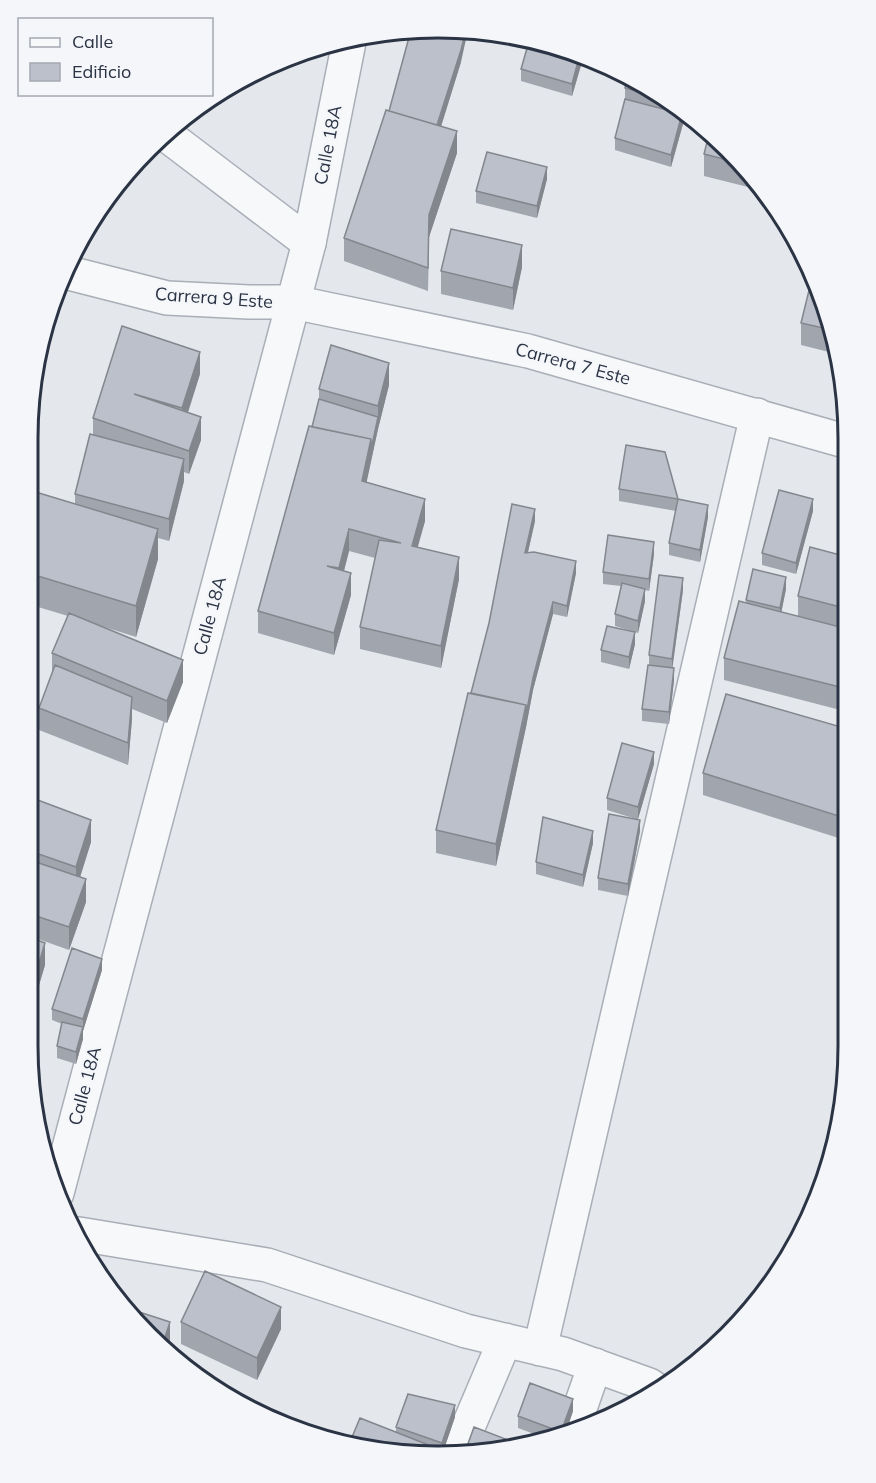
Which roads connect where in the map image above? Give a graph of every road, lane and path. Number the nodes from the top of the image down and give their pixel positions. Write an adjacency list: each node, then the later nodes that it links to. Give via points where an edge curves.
1 (348, 48): 3 (street, Calle 18A)
2 (172, 139): 3 (street)
3 (309, 243): 5 (street, Calle 18A)
4 (73, 274): 5 (street, Carrera 9 Este, via 167,298)
5 (293, 302): 6 (street, Carrera 7 Este, via 528,351); 8 (street, Calle 18A)
6 (757, 415): 7 (street, Carrera 7 Este); 11 (street)
7 (838, 439)
8 (61, 1179)
9 (86, 1235): 10 (street, via 267,1264 466,1331)
10 (505, 1340): 11 (street); 15 (street)
11 (540, 1348): 12 (street)
12 (595, 1365): 13 (street); 14 (street)
13 (650, 1385)
14 (576, 1421)
15 (460, 1445)

